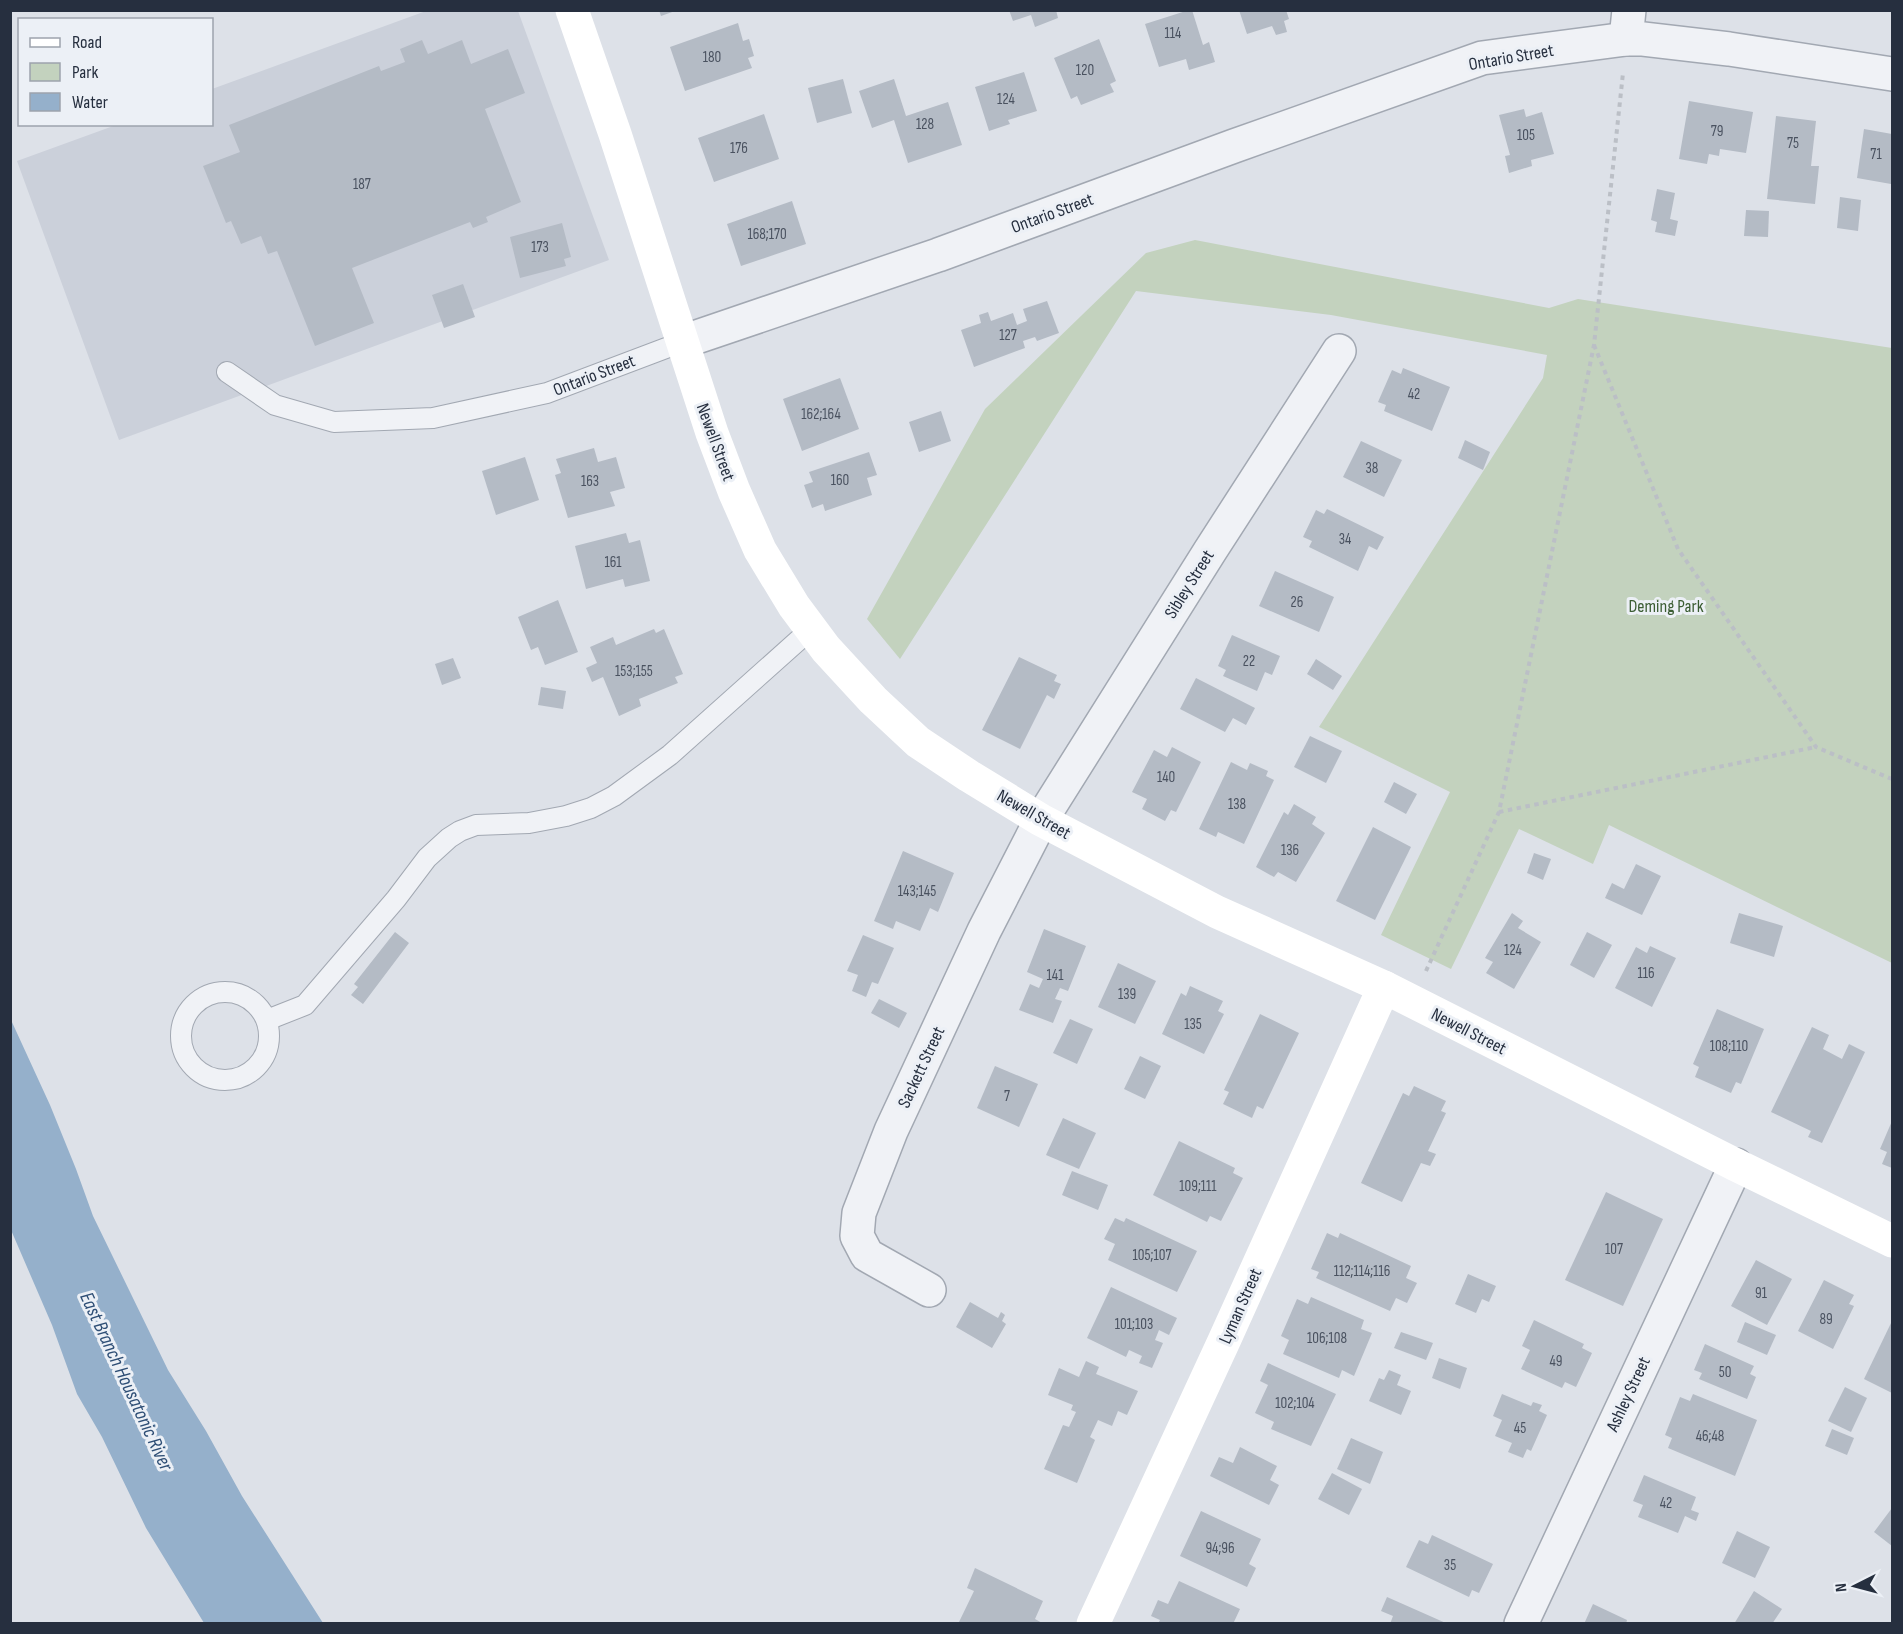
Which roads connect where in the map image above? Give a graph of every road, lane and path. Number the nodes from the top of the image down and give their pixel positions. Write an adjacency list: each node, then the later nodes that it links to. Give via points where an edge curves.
1 (572, 10): 4 (street, Newell Street)
2 (1627, 25): 3 (street, Ontario Street, via 1643,39); 4 (street, Ontario Street, via 1482,58 938,255); 5 (path)
3 (1893, 74)
4 (682, 342): 7 (lane, Ontario Street, via 547,393 433,418 334,422 275,405); 8 (street, Newell Street, via 712,434 760,550)
5 (1594, 345): 9 (path, via 1678,549); 11 (path)
6 (1339, 351): 12 (street, Sibley Street)
7 (227, 372)
8 (811, 629): 12 (street, Newell Street, via 873,700 918,742); 14 (lane, via 670,755 614,796 566,816 529,823 476,825 449,838 427,858 304,1005)
9 (1816, 747): 10 (path); 11 (path)
10 (1893, 778)
11 (1499, 812): 13 (path)
12 (1041, 820): 13 (street, Newell Street, via 1218,912); 17 (street, Sackett Street, via 979,941 891,1131 859,1213 856,1236 867,1255)
13 (1398, 995): 15 (street, Newell Street); 18 (street, Lyman Street, via 1224,1341)
14 (267, 1020): 14 (lane, via 253,1002 240,995 225,992 202,998 184,1022 184,1052 204,1075 219,1079 241,1077 254,1069 267,1051)
15 (1736, 1165): 16 (street, Newell Street); 19 (street, Ashley Street)
16 (1893, 1241)
17 (929, 1290)
18 (1093, 1623)
19 (1521, 1623)

